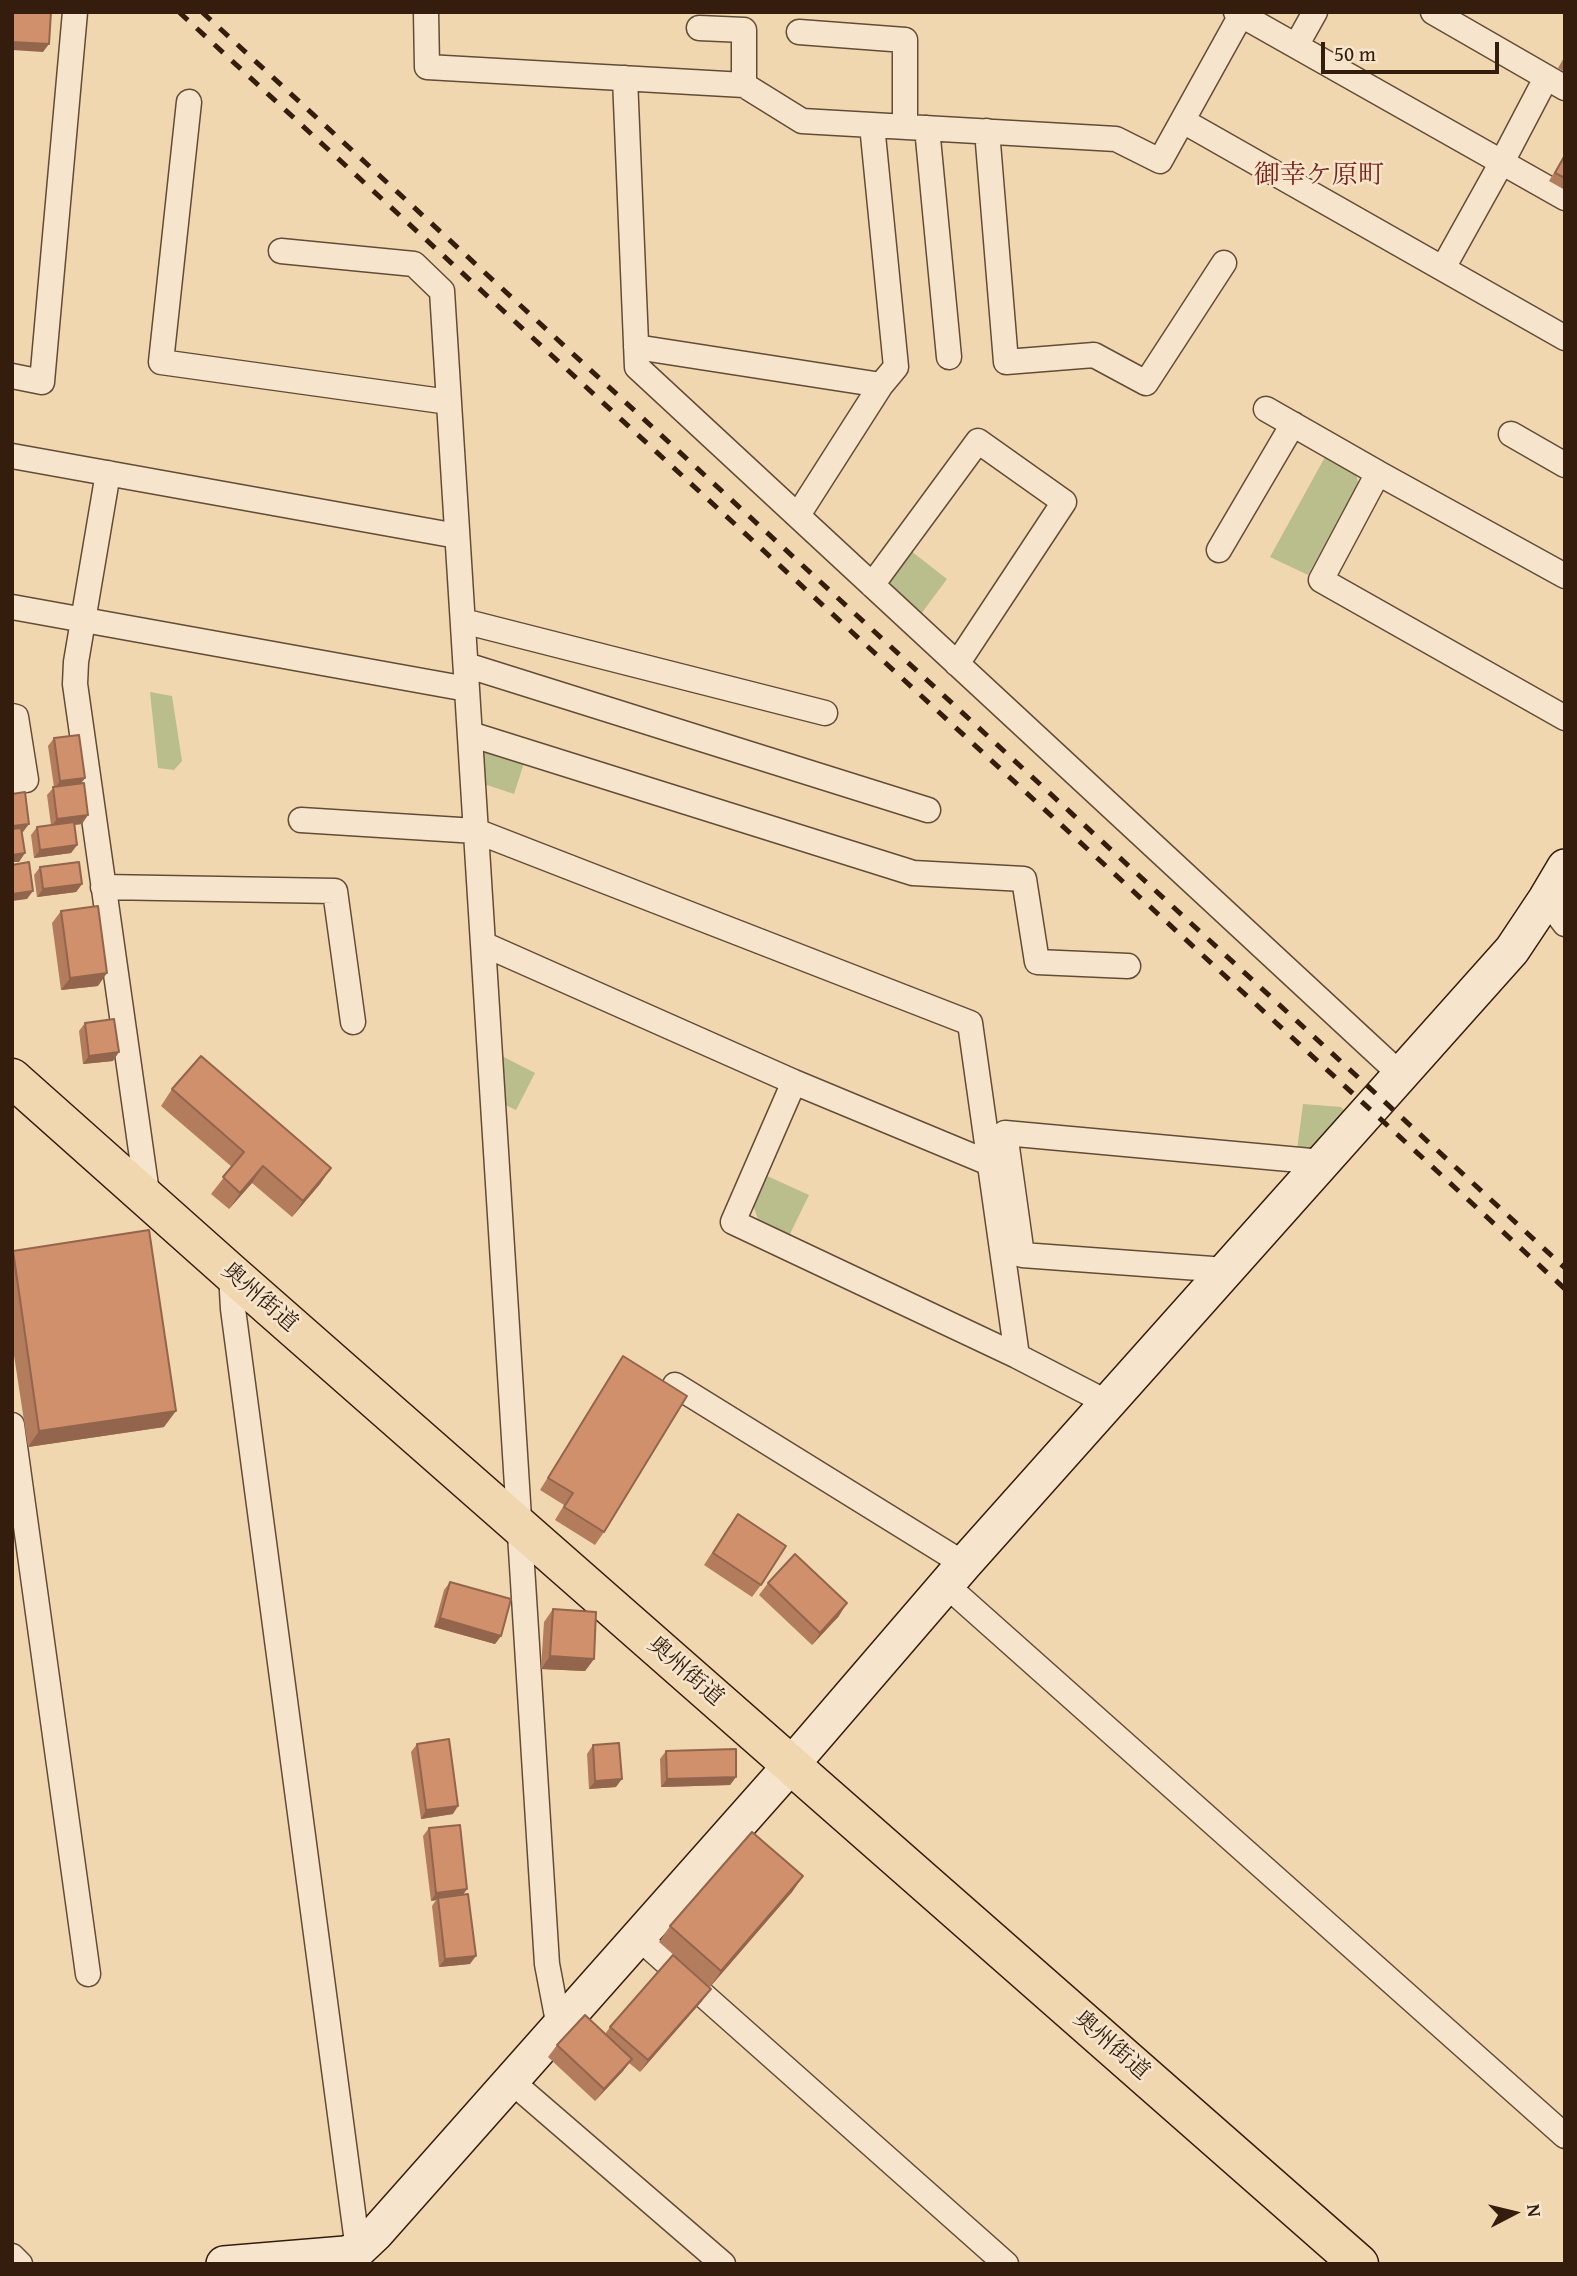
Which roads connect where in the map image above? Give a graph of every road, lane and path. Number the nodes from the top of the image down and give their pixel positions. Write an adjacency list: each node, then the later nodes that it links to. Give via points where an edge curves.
1 (75, 12): 25 (street, via 42,382)
2 (426, 12): 9 (street, via 427,66)
3 (1315, 12): 8 (street)
4 (1433, 12): 10 (street)
5 (1239, 13): 8 (street); 13 (street)
6 (699, 28): 11 (street, via 744,30)
7 (799, 32): 15 (street, via 905,40)
8 (1296, 46): 17 (street)
9 (625, 78): 11 (street); 23 (street)
10 (1555, 83): 17 (street)
11 (744, 85): 14 (street, via 802,121)
12 (190, 102): 27 (street, via 161,362)
13 (1182, 121): 16 (street, via 1160,161 1116,139); 21 (street)
14 (872, 125): 15 (street); 26 (street, via 896,367)
15 (916, 128): 16 (street); 24 (street)
16 (987, 131): 20 (street, via 1006,362 1094,355 1146,383)
17 (1502, 162): 18 (street); 21 (street)
18 (1565, 198)
19 (281, 251): 27 (street, via 414,264 442,291)
20 (1224, 264)
21 (1443, 268): 22 (street)
22 (1565, 338)
23 (636, 347): 26 (street); 35 (street, via 637,367)
24 (949, 357)
25 (12, 376)
26 (881, 386): 35 (street)
27 (449, 402): 36 (street)
28 (1266, 408): 29 (street)
29 (1293, 424): 34 (street); 37 (street)
30 (1510, 434): 32 (street)
31 (12, 456): 33 (street)
32 (1565, 465)
33 (108, 473): 36 (street); 41 (street)
34 (1378, 474): 38 (street); 47 (street, via 1321,580)
35 (797, 516): 39 (street)
36 (457, 536): 42 (street)
37 (1219, 550)
38 (1565, 576)
39 (872, 585): 43 (street); 43 (street, via 978,441 1064,502)
40 (12, 607): 41 (street)
41 (83, 621): 44 (street); 54 (street, via 75,684)
42 (463, 621): 44 (street); 45 (street)
43 (957, 664): 59 (street)
44 (466, 677): 48 (street); 50 (street)
45 (825, 713)
46 (12, 716): 49 (street, via 16,717 26,780)
47 (1565, 718)
48 (470, 734): 52 (street); 57 (street, via 913,873 1024,879 1037,962)
49 (12, 782)
50 (928, 810)
51 (301, 820): 52 (street)
52 (476, 831): 56 (street); 63 (street, via 970,1023)
53 (1565, 867): 55 (street)
54 (103, 887): 58 (street, via 335,891); 64 (street)
55 (1556, 912): 59 (street, via 1512,950)
56 (483, 944): 61 (street); 71 (street)
57 (1128, 967)
58 (353, 1023)
59 (1400, 1074): 62 (street)
60 (12, 1078): 64 (highway, 奥州街道)
61 (794, 1082): 63 (street); 67 (street, via 733,1222)
62 (1322, 1162): 65 (street); 65 (street, via 1005,1133 1022,1255)
63 (989, 1163): 67 (street)
64 (148, 1200): 66 (highway, 奥州街道)
65 (1226, 1270): 69 (street)
66 (230, 1273): 71 (highway, 奥州街道); 79 (street)
67 (1017, 1356): 69 (street)
68 (675, 1385): 72 (street)
69 (1108, 1403): 72 (street)
70 (12, 1425): 75 (street)
71 (520, 1526): 73 (highway, 奥州街道); 76 (street, via 547,1964)
72 (955, 1575): 73 (street); 78 (street)
73 (791, 1765): 74 (street); 86 (highway, 奥州街道)
74 (639, 1938): 76 (street); 85 (street)
75 (88, 1974)
76 (559, 2027): 77 (street)
77 (511, 2081): 79 (street); 84 (street)
78 (1565, 2136)
79 (358, 2250): 81 (street)
80 (12, 2256): 82 (street)
81 (296, 2261): 83 (street)
82 (20, 2264)
83 (224, 2264)
84 (723, 2264)
85 (1006, 2264)
86 (1359, 2264)

